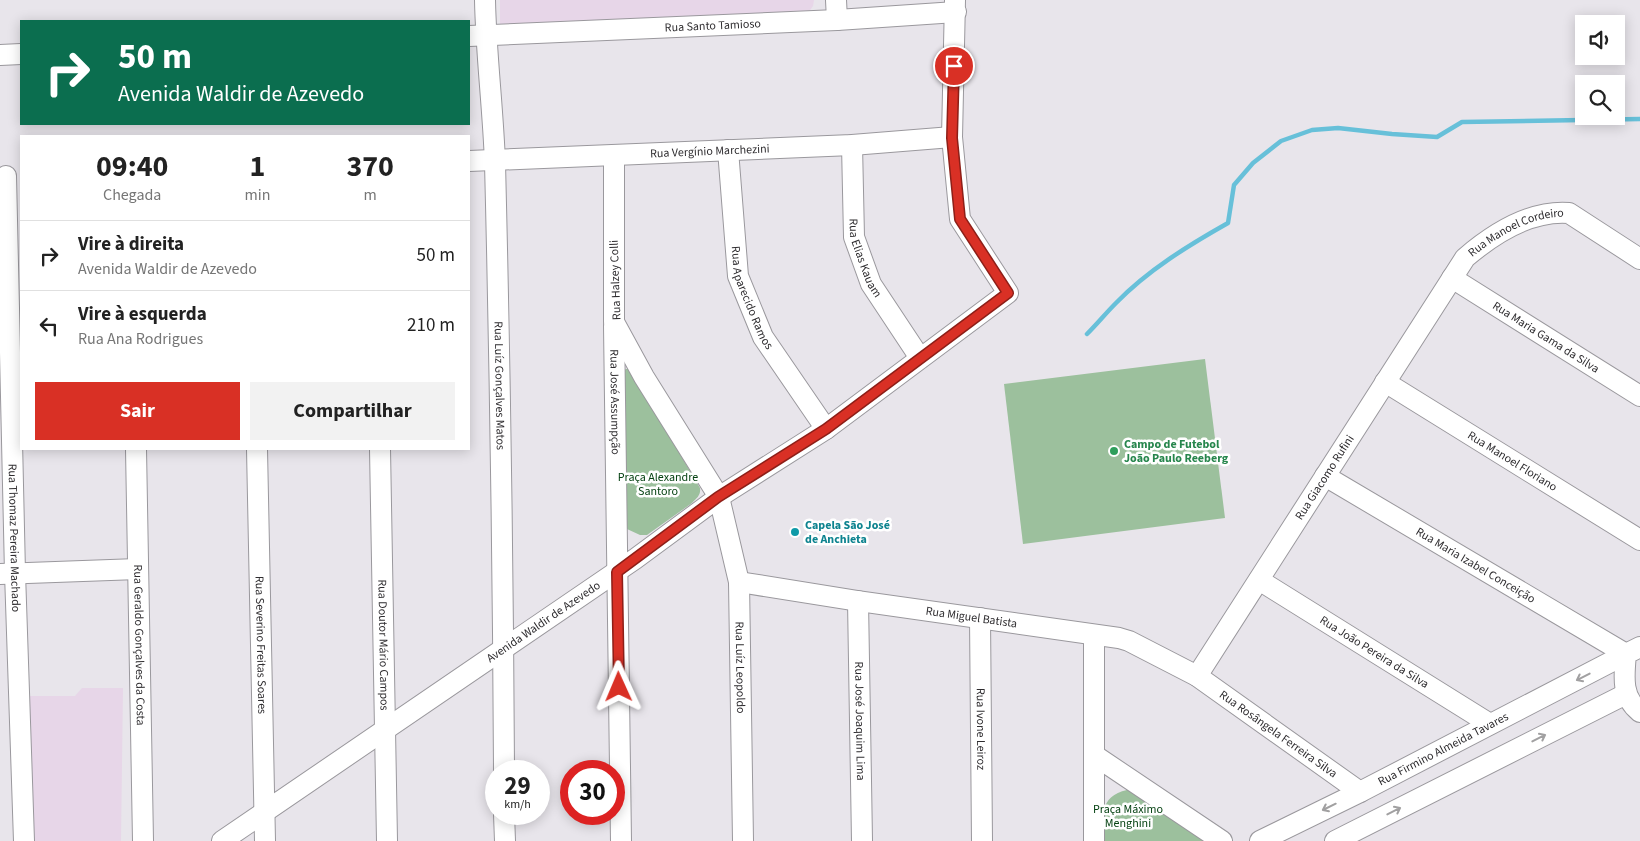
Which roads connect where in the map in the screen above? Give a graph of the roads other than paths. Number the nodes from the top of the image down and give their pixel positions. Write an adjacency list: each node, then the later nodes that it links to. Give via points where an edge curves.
1 (485, 0): 5 (street, Rua Luíz Gonçalves Matos)
2 (836, 0): 4 (street)
3 (956, 6): 4 (street, Rua Santo Tamioso); 8 (street)
4 (837, 20): 5 (street, Rua Santo Tamioso)
5 (477, 36): 12 (street, Rua Luíz Gonçalves Matos)
6 (20, 54): 7 (street)
7 (0, 55)
8 (952, 138): 9 (street, Rua Vergínio Marchezini); 18 (street, Avenida Waldir de Azevedo, via 960,219 1008,293)
9 (852, 145): 10 (street, Rua Vergínio Marchezini); 18 (street, Rua Elias Kauam, via 854,237 871,284)
10 (728, 150): 11 (street, Rua Vergínio Marchezini); 21 (street, Rua Aparecido Ramos, via 738,276 763,337)
11 (614, 155): 12 (street, Rua Vergínio Marchezini); 17 (street, Rua Halzey Colli)
12 (495, 160): 13 (street, Rua Vergínio Marchezini); 36 (street, Rua Luíz Gonçalves Matos)
13 (470, 161)
14 (9, 176): 30 (street, Rua Thomaz Pereira Machado)
15 (1640, 259): 16 (street, Rua Manoel Cordeiro, via 1570,213 1556,212 1529,219 1490,238 1465,258)
16 (1452, 278): 19 (street, Rua Giacomo Rufini); 20 (street, Rua Maria Gama da Silva)
17 (614, 322): 26 (street, Rua Halzey Colli); 29 (street, Rua José Assumpção)
18 (920, 358): 21 (street, Avenida Waldir de Azevedo)
19 (1385, 382): 25 (street, Rua Giacomo Rufini); 27 (street, Rua Manoel Floriano)
20 (1640, 396)
21 (826, 429): 26 (street, Avenida Waldir de Azevedo)
22 (136, 450): 28 (street, Rua Geraldo Gonçalves da Costa)
23 (257, 450): 46 (street, Rua Severino Freitas Soares)
24 (380, 450): 42 (street, Rua Doutor Mário Campos)
25 (1325, 476): 31 (street, Rua Giacomo Rufini); 37 (street, Rua Maria Izabel Conceição)
26 (718, 497): 29 (street, Avenida Waldir de Azevedo); 32 (street, Rua Luíz Leopoldo)
27 (1640, 540)
28 (138, 569): 30 (street); 49 (street, Rua Geraldo Gonçalves da Costa)
29 (617, 572): 36 (street, Avenida Waldir de Azevedo); 54 (street, Rua José Assumpção)
30 (8, 574): 48 (street, Rua Thomaz Pereira Machado)
31 (1259, 580): 38 (street, Rua Giacomo Rufini); 41 (street, Rua João Pereira da Silva)
32 (739, 582): 33 (street, Rua Miguel Batista); 55 (street, Rua Luíz Leopoldo)
33 (858, 601): 34 (street, Rua Miguel Batista); 56 (street, Rua José Joaquim Lima)
34 (980, 618): 35 (street, Rua Miguel Batista); 57 (street, Rua Ivone Leiroz)
35 (1094, 635): 38 (street, Rua Miguel Batista, via 1129,641); 43 (street)
36 (504, 649): 42 (street, Avenida Waldir de Azevedo); 44 (street, Rua Luíz Gonçalves Matos)
37 (1633, 650): 39 (street, via 1623,680); 41 (street, Rua Firmino Almeida Tavares, one-way to 41)
38 (1197, 676): 45 (street, Rua Rosângela Ferreira Silva)
39 (1626, 694): 40 (street); 61 (street, one-way to 39)
40 (1640, 712)
41 (1490, 724): 45 (street, Rua Firmino Almeida Tavares)
42 (386, 729): 46 (street, Avenida Waldir de Azevedo); 52 (street, Rua Doutor Mário Campos)
43 (1094, 755): 58 (street); 59 (street)
44 (504, 760)
45 (1360, 792): 60 (street, Rua Firmino Almeida Tavares, one-way to 60)
46 (264, 812): 50 (street, Avenida Waldir de Azevedo); 51 (street, Rua Severino Freitas Soares)
47 (504, 825): 53 (street)
48 (24, 841)
49 (143, 841)
50 (222, 841)
51 (264, 841)
52 (387, 841)
53 (504, 841)
54 (622, 841)
55 (743, 841)
56 (862, 841)
57 (982, 841)
58 (1094, 841)
59 (1222, 841)
60 (1260, 841)
61 (1335, 841)

